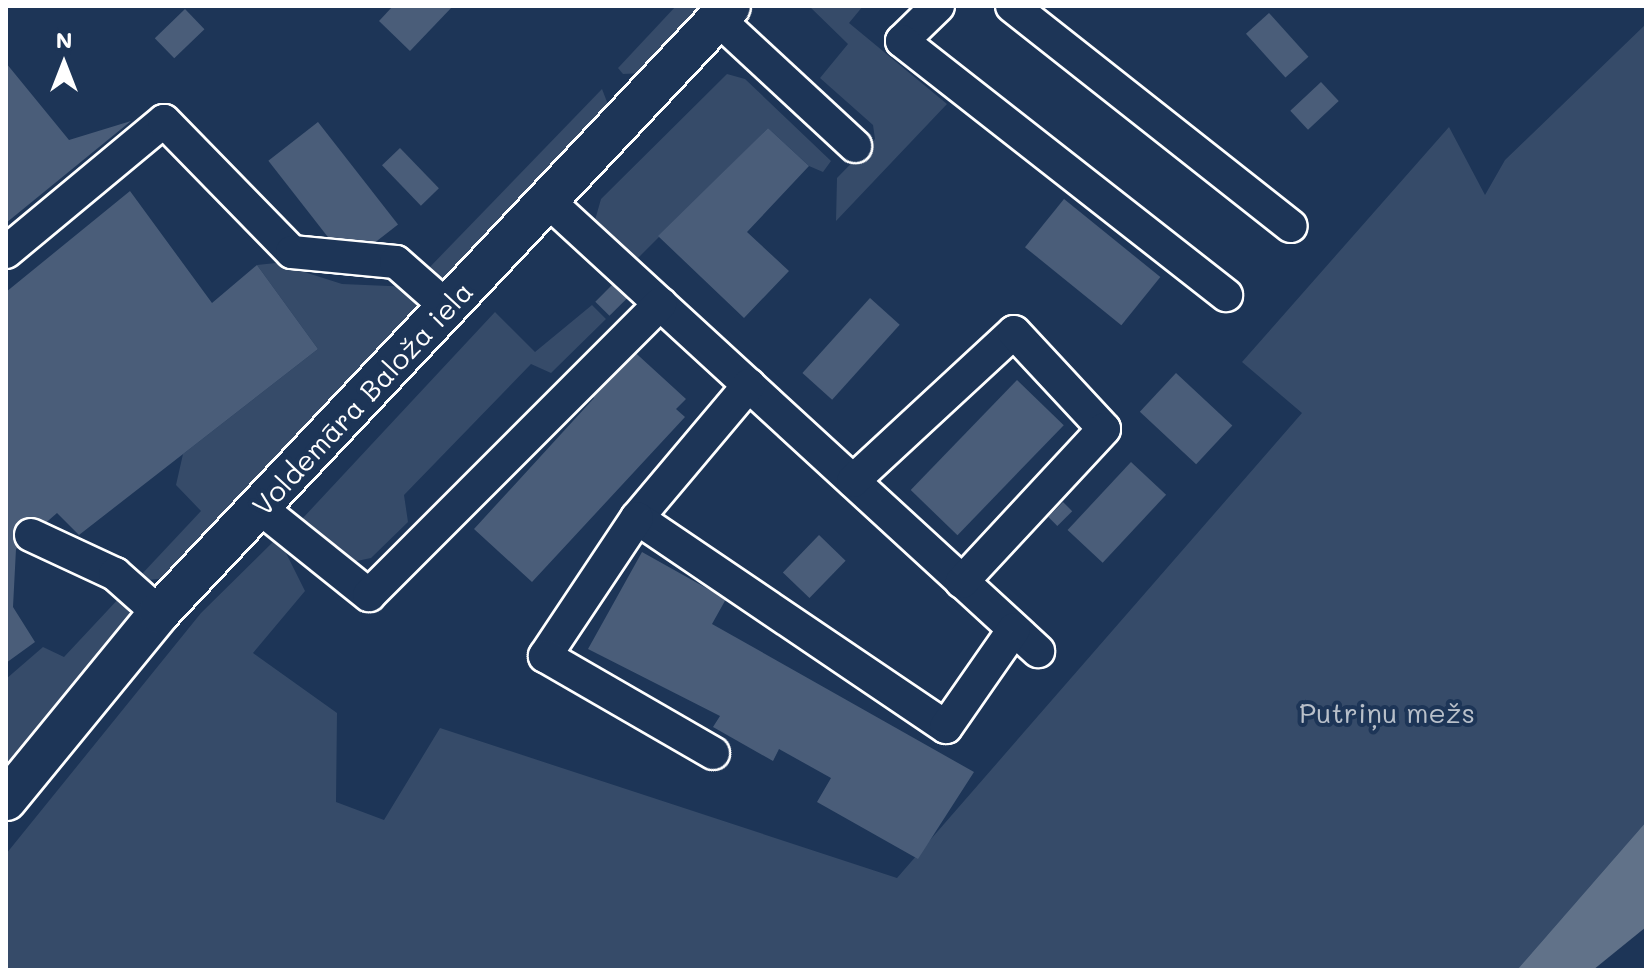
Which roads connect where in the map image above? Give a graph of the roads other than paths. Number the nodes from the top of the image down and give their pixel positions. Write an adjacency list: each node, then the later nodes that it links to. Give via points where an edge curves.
1 (938, 6): 8 (lane, via 902,41)
2 (1012, 6): 6 (lane)
3 (724, 12): 4 (lane); 5 (main road, Voldemāra Baloža iela)
4 (855, 146)
5 (547, 200): 9 (lane); 10 (main road, Voldemāra Baloža iela)
6 (1291, 226)
7 (6, 252): 10 (lane, via 164,121 292,252 396,262)
8 (1226, 295)
9 (660, 304): 11 (lane); 13 (lane, via 369,595)
10 (447, 307): 13 (main road, Voldemāra Baloža iela)
11 (749, 385): 12 (lane); 14 (lane)
12 (853, 481): 16 (lane); 16 (lane, via 1014,332 1104,429)
13 (259, 507): 17 (main road, Voldemāra Baloža iela)
14 (637, 518): 16 (lane, via 946,727 1026,640); 18 (lane, via 545,656)
15 (31, 535): 17 (lane, via 115,574)
16 (962, 582)
17 (159, 613): 19 (main road, Voldemāra Baloža iela)
18 (713, 753)
19 (6, 800)

